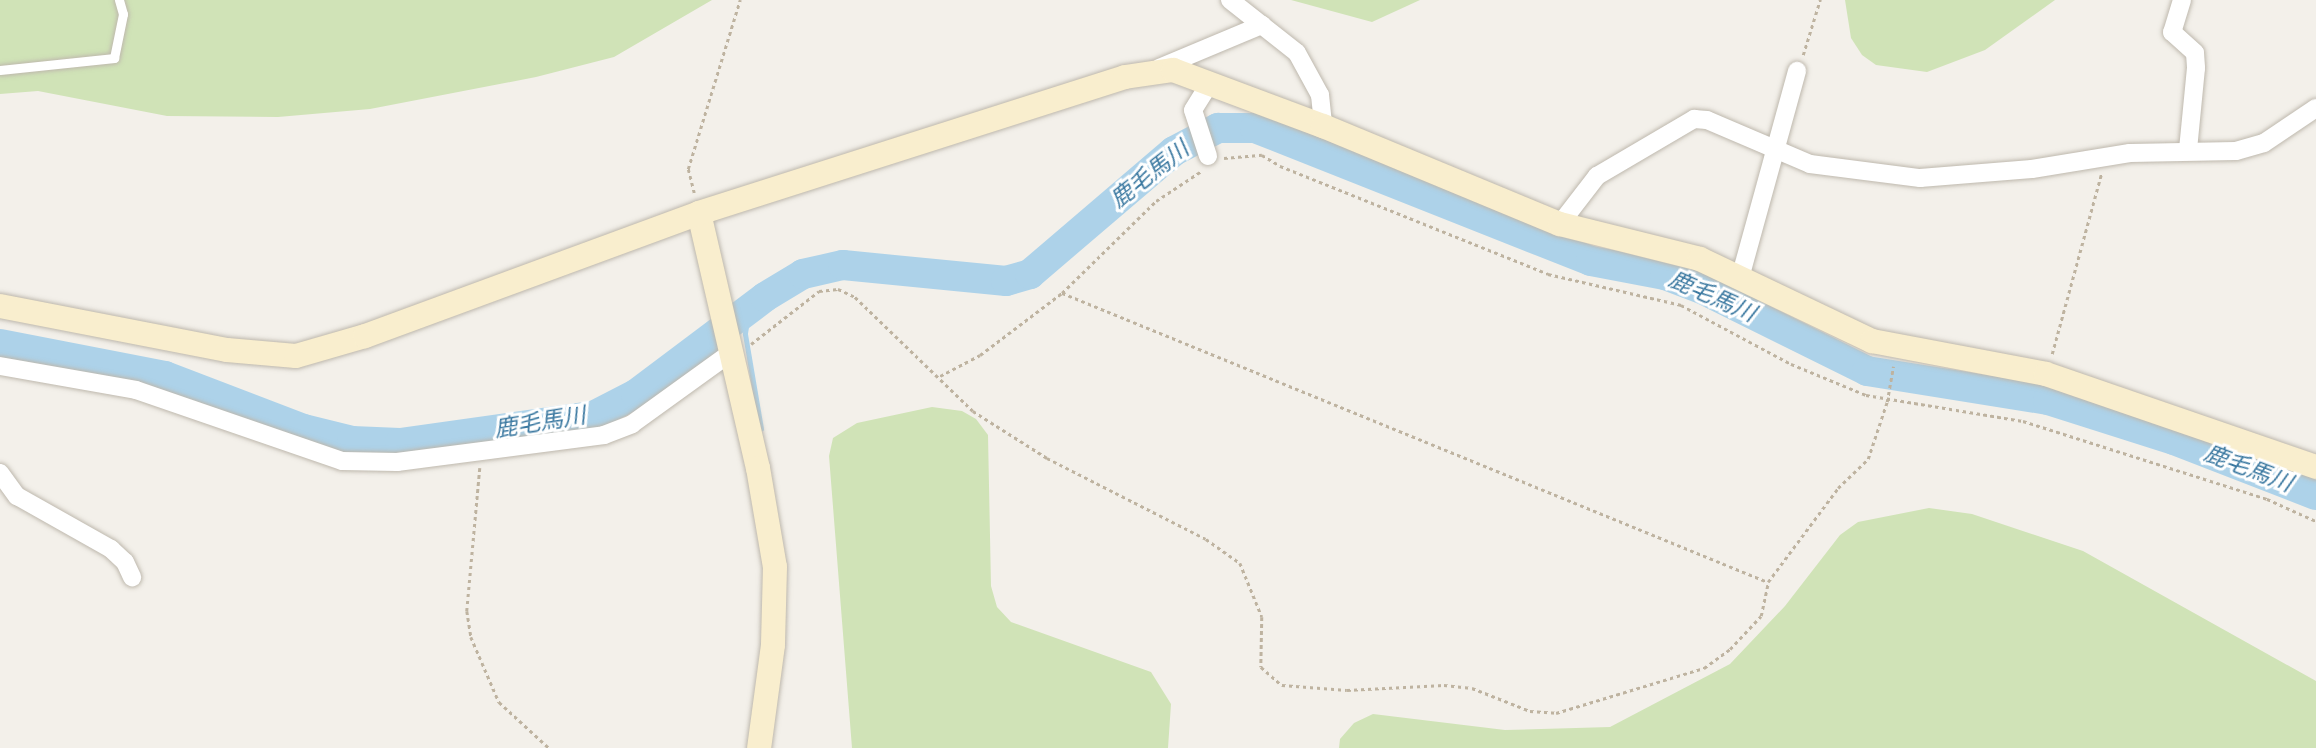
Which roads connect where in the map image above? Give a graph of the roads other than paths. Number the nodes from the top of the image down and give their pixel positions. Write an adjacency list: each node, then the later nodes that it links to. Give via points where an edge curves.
1 (119, 0): 5 (lane, via 123,14 114,58)
2 (1230, 0): 4 (street)
3 (2182, 0): 11 (street, via 2172,32 2195,53)
4 (1262, 25): 7 (street); 10 (street, via 1297,52 1312,74)
5 (0, 70)
6 (1797, 71): 12 (street)
7 (1150, 72): 8 (street, via 1173,70); 14 (street)
8 (1210, 83): 10 (street); 13 (street, via 1199,96 1194,121)
9 (2316, 108): 11 (street, via 2264,143 2236,151)
10 (1323, 126): 15 (street)
11 (2188, 150): 12 (street, via 1920,178 1810,164)
12 (1778, 152): 15 (street, via 1707,120 1693,119 1597,176); 16 (street)
13 (1211, 160)
14 (699, 213): 17 (street, via 365,336 296,356 227,350); 18 (street)
15 (1560, 224): 16 (street, via 1700,259)
16 (1740, 278): 20 (street, via 1872,341 2046,374)
17 (0, 306)
18 (735, 348): 19 (street, via 632,424 604,435 397,462 342,460 136,390); 23 (street, via 775,567 773,645)
19 (0, 366)
20 (2316, 467)
21 (0, 473): 22 (street, via 16,496 111,549)
22 (132, 577)
23 (759, 748)

